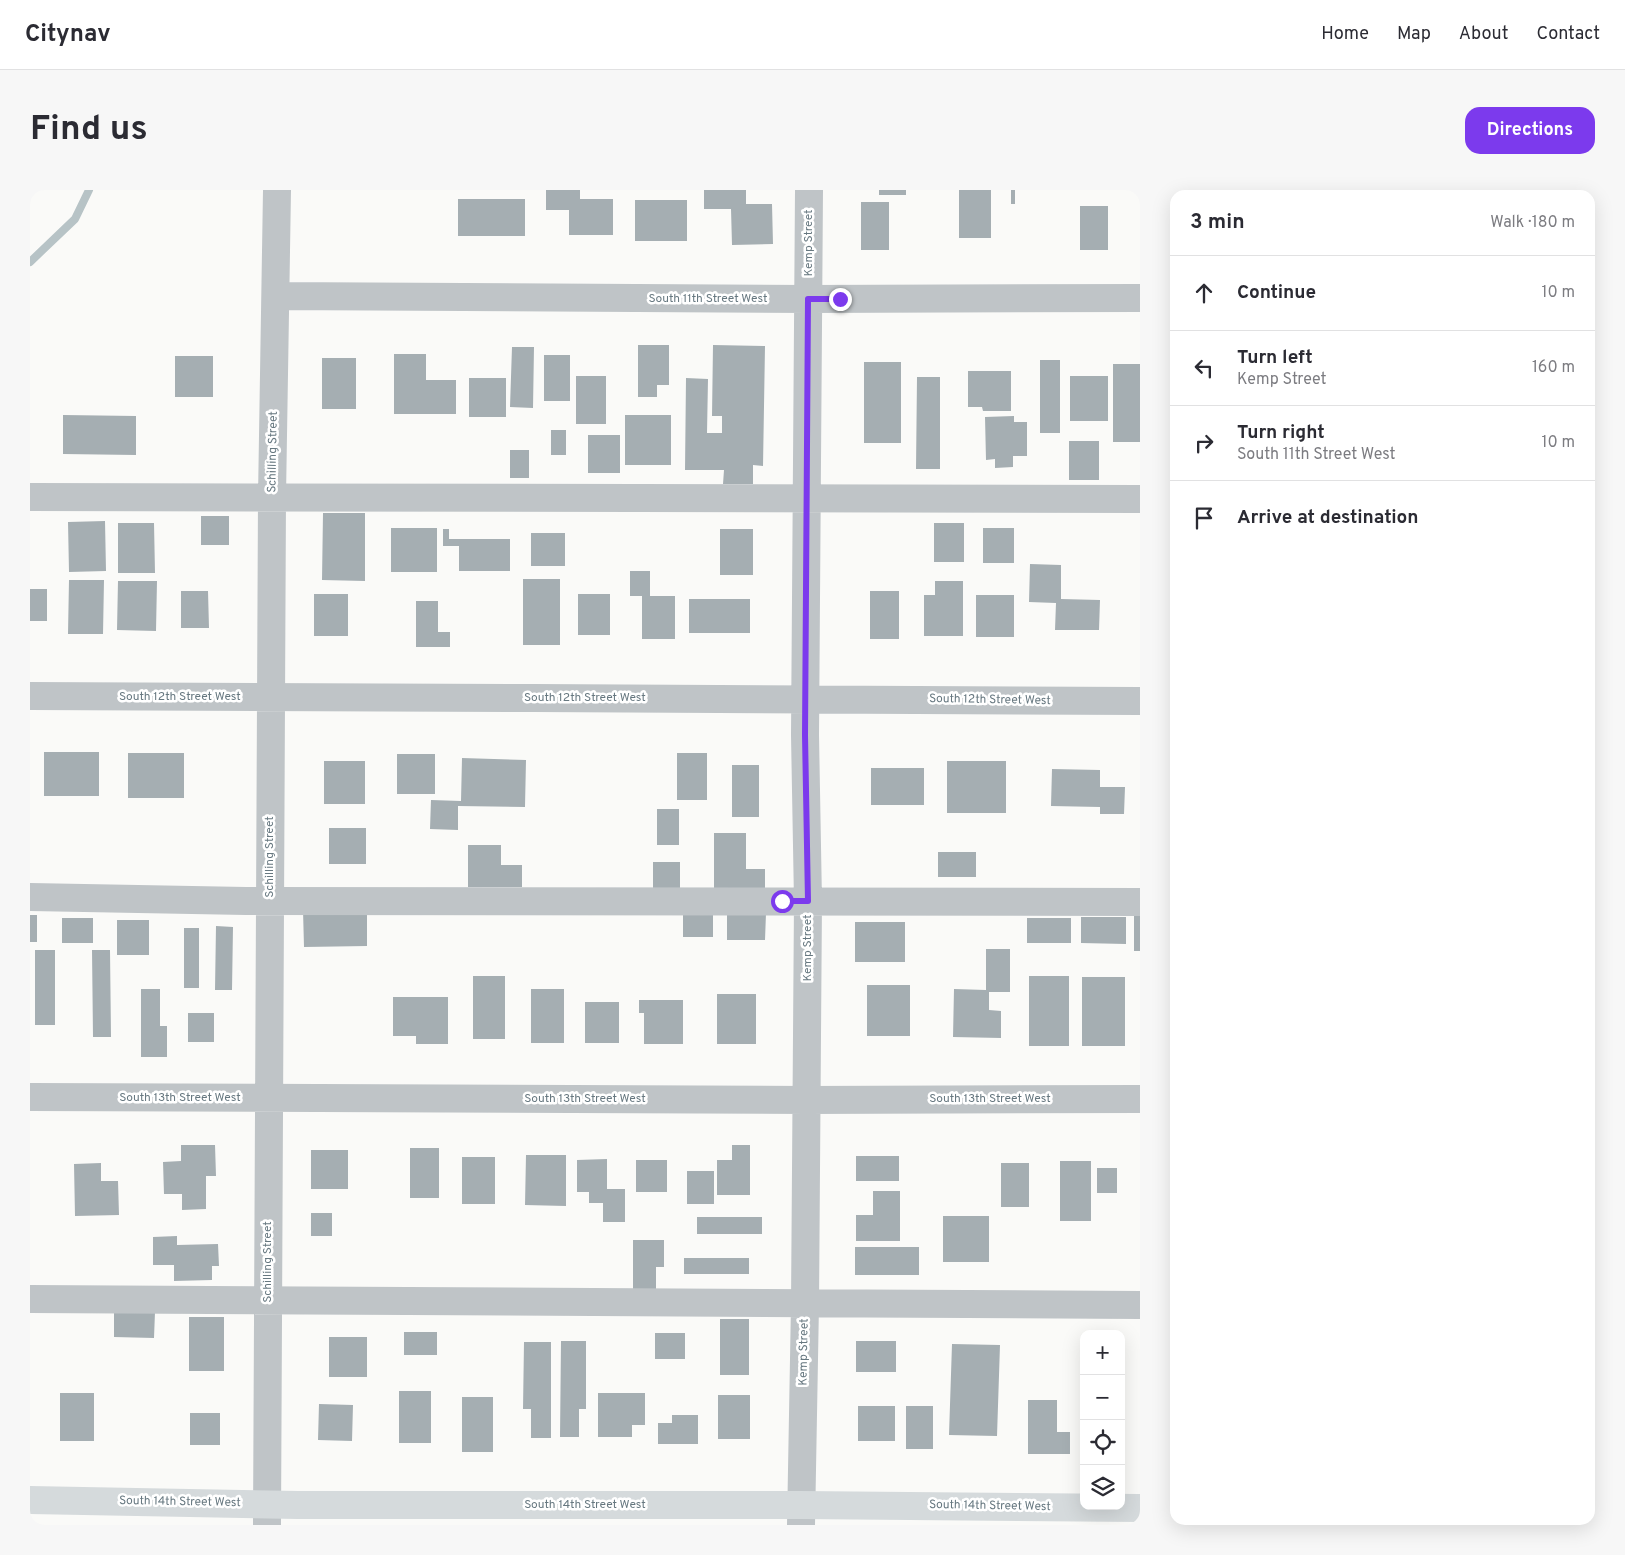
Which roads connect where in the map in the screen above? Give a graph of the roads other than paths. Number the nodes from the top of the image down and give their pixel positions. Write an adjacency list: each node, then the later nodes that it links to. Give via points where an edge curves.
1 (277, 190): 3 (street, Schilling Street)
2 (809, 190): 5 (street, Kemp Street)
3 (276, 296): 5 (street, South 11th Street West); 7 (street, Schilling Street)
4 (1140, 298): 5 (street, South 11th Street West)
5 (808, 299): 8 (street, Kemp Street)
6 (30, 496): 7 (street)
7 (272, 497): 8 (street); 11 (street, Schilling Street)
8 (807, 499): 9 (street); 12 (street, Kemp Street)
9 (1140, 499)
10 (30, 696): 11 (street, South 12th Street West)
11 (271, 698): 12 (street, South 12th Street West); 15 (street, Schilling Street)
12 (806, 698): 13 (street, South 12th Street West); 16 (street, Kemp Street)
13 (1140, 702)
14 (30, 897): 15 (street)
15 (270, 901): 16 (street); 19 (street, Schilling Street)
16 (808, 901): 17 (street); 21 (street, Kemp Street)
17 (1140, 902)
18 (30, 1097): 19 (street, South 13th Street West)
19 (269, 1098): 21 (street, South 13th Street West); 23 (street, Schilling Street)
20 (1140, 1099): 21 (street, South 13th Street West)
21 (806, 1100): 24 (street, Kemp Street)
22 (30, 1300): 23 (street)
23 (268, 1301): 24 (street); 28 (street, Schilling Street)
24 (805, 1304): 25 (street); 29 (street, Kemp Street)
25 (1140, 1305)
26 (30, 1500): 28 (main road, South 14th Street West)
27 (1140, 1508): 29 (main road, South 14th Street West)
28 (267, 1514): 29 (main road, South 14th Street West, via 298,1505)
29 (801, 1515)

